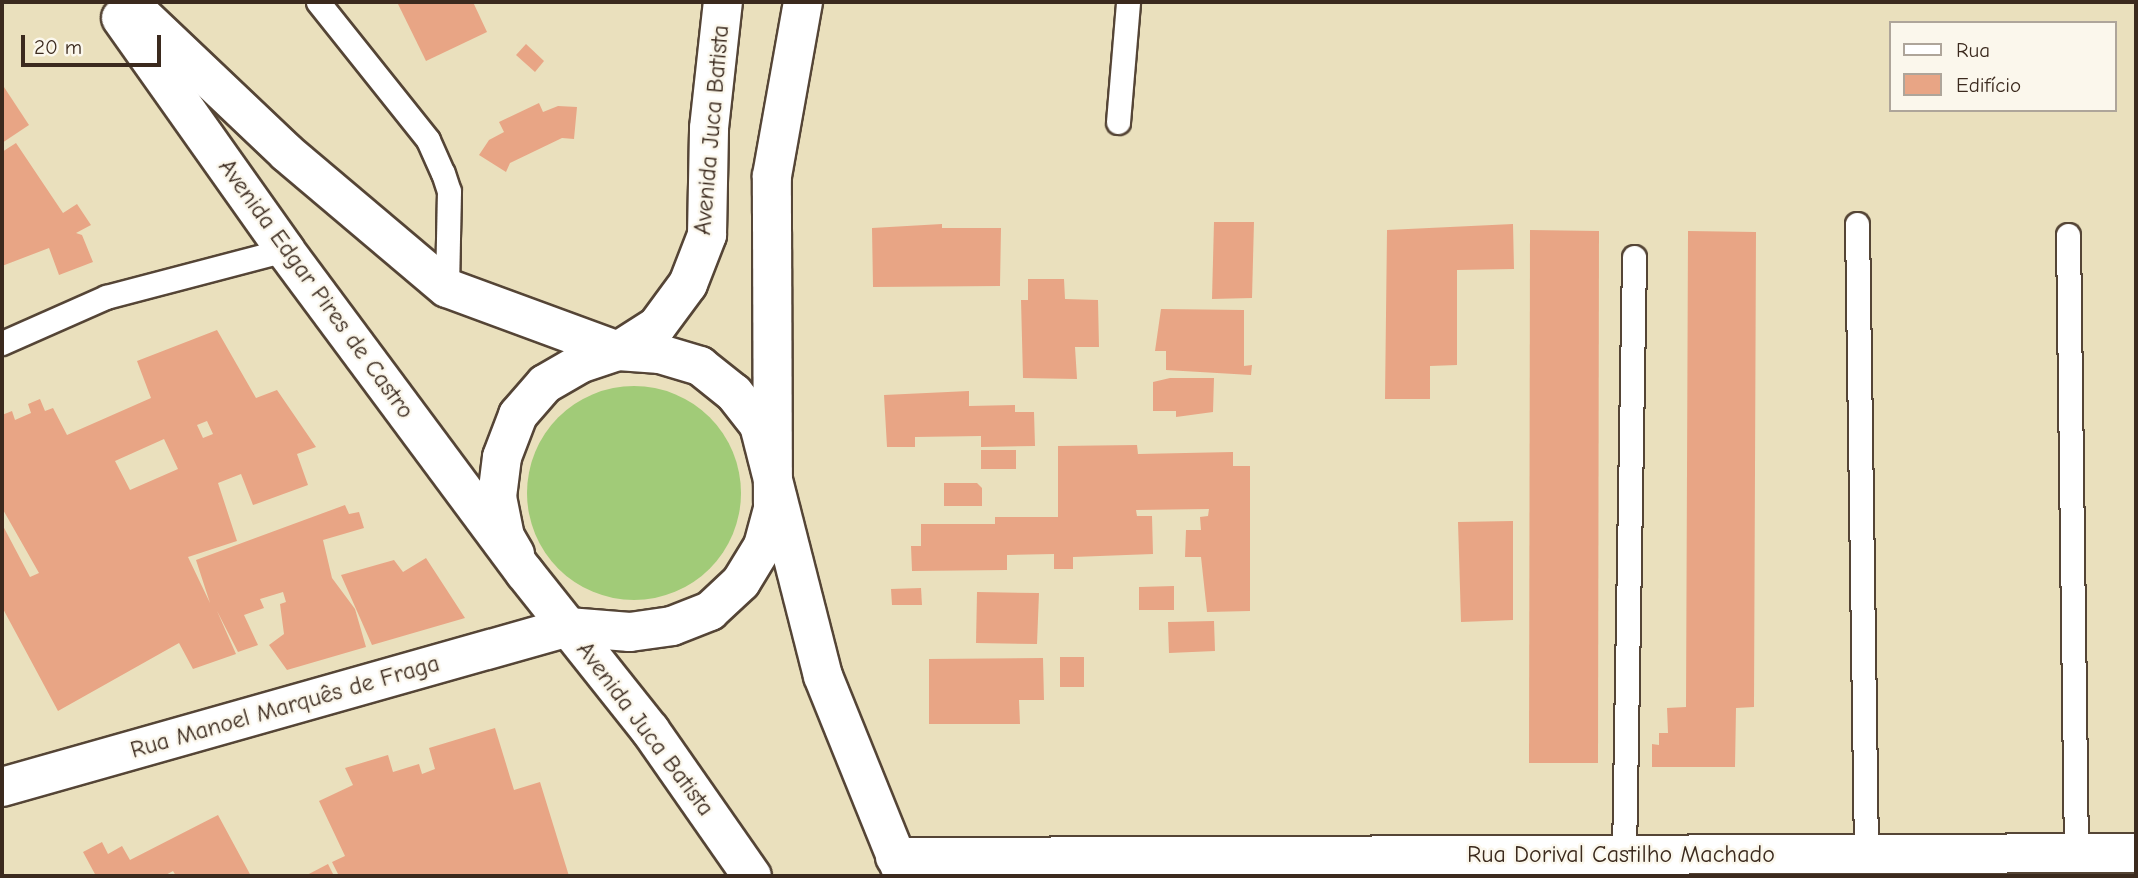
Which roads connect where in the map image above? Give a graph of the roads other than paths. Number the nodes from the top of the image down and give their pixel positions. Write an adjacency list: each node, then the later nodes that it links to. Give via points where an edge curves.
1 (109, 2): 10 (main road, Avenida Edgar Pires de Castro)
2 (128, 2): 12 (main road, Avenida Edgar Pires de Castro, via 287,153)
3 (318, 2): 12 (lane, via 428,140 443,173 449,191)
4 (723, 2): 14 (main road, Avenida Juca Batista, via 709,128 707,235 688,284 657,326)
5 (803, 2): 15 (main road, Avenida Juca Batista, via 772,176)
6 (1128, 2): 7 (lane)
7 (1118, 122)
8 (1857, 224): 22 (lane)
9 (2067, 235): 19 (lane)
10 (285, 250): 13 (lane, via 106,297); 16 (main road, Avenida Edgar Pires de Castro)
11 (1634, 257): 21 (lane)
12 (447, 288): 14 (main road, Avenida Edgar Pires de Castro)
13 (2, 343)
14 (618, 351): 15 (main road, Avenida Edgar Pires de Castro, via 660,354 700,366 734,393 759,425); 16 (main road, via 579,363 545,384 518,415 502,457 497,497 505,537)
15 (774, 471): 17 (main road, Avenida Juca Batista, via 773,508 763,546 741,582 710,611 672,625 630,632); 23 (main road, Avenida Juca Batista, via 823,676)
16 (525, 573): 17 (main road)
17 (568, 627): 18 (main road, Rua Manoel Marquês de Fraga); 24 (main road, Avenida Juca Batista, via 650,730)
18 (2, 788)
19 (2076, 853): 20 (main road, Rua Dorival Castilho Machado); 22 (main road, Rua Dorival Castilho Machado)
20 (2136, 853)
21 (1624, 855): 22 (main road, Rua Dorival Castilho Machado); 23 (main road, Rua Dorival Castilho Machado)
22 (1866, 855)
23 (900, 867)
24 (752, 876)

